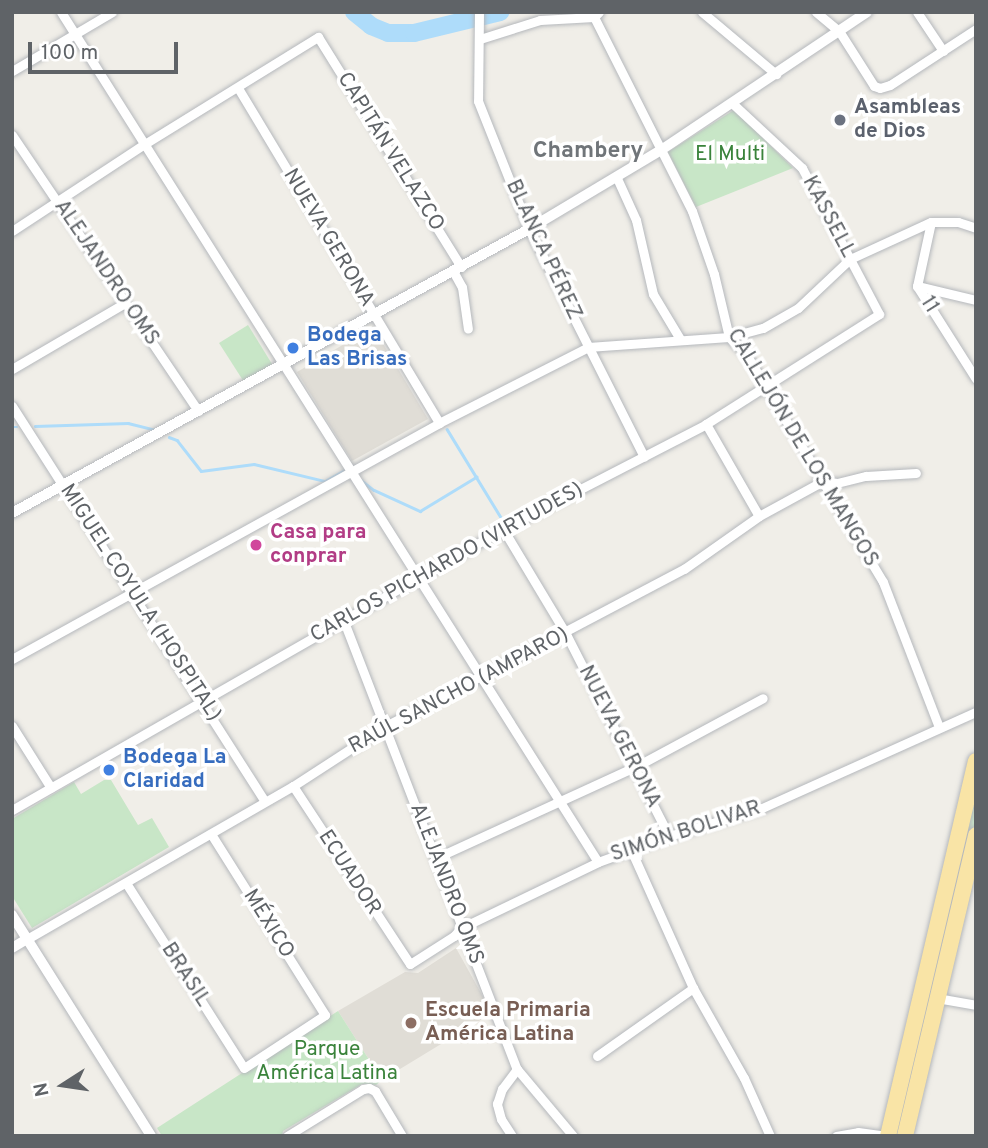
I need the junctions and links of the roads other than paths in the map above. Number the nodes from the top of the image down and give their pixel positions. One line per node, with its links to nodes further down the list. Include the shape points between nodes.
1 (61, 12): 11 (street)
2 (112, 12): 11 (street)
3 (479, 12): 12 (street, BLANCA PÉREZ)
4 (702, 12): 15 (street)
5 (816, 12): 10 (street)
6 (867, 12): 10 (street)
7 (917, 12): 13 (street)
8 (596, 15): 12 (street, via 540,20); 20 (street, CALLEJÓN DE LOS MANGOS)
9 (976, 29): 13 (street)
10 (839, 31): 13 (street, via 874,86 880,88); 15 (street)
11 (74, 35): 14 (street); 19 (street)
12 (480, 36): 25 (street, BLANCA PÉREZ, via 478,101)
13 (943, 51)
14 (12, 71)
15 (776, 74): 17 (street)
16 (238, 88): 19 (street); 28 (street, CAPITÁN VELAZCO, via 318,37); 33 (street, NUEVA GERONA)
17 (733, 103): 20 (street); 27 (street, KASSELL, via 802,168)
18 (12, 135): 22 (street, ALEJANDRO OMS)
19 (143, 145): 22 (street); 38 (street)
20 (661, 150): 21 (street); 35 (street, CALLEJÓN DE LOS MANGOS, via 692,211)
21 (616, 176): 25 (street); 36 (street, via 636,220 653,295)
22 (58, 201): 26 (street); 31 (street, ALEJANDRO OMS)
23 (931, 222): 24 (street, via 958,222); 27 (street); 29 (street, 11)
24 (976, 228)
25 (529, 229): 28 (street); 37 (street, BLANCA PÉREZ)
26 (12, 231)
27 (850, 259): 32 (street, KASSELL); 35 (street, via 798,308 763,328)
28 (457, 269): 33 (street); 34 (street, CAPITÁN VELAZCO)
29 (916, 286): 30 (street); 40 (street, 11)
30 (976, 300)
31 (125, 303): 39 (street); 43 (street, ALEJANDRO OMS)
32 (879, 314): 41 (street, CARLOS PICHARDO (VIRTUDES))
33 (374, 315): 38 (street); 44 (street, NUEVA GERONA)
34 (468, 329)
35 (729, 337): 36 (street); 41 (street, CALLEJÓN DE LOS MANGOS, via 746,354)
36 (680, 339): 37 (street)
37 (588, 347): 44 (street); 46 (street, BLANCA PÉREZ)
38 (282, 366): 43 (street); 47 (street)
39 (12, 369)
40 (976, 379)
41 (766, 388): 45 (street, CARLOS PICHARDO (VIRTUDES)); 49 (street, CALLEJÓN DE LOS MANGOS)
42 (12, 406): 50 (street, MIGUEL COYULA (HOSPITAL))
43 (198, 411): 50 (street)
44 (439, 423): 47 (street)
45 (706, 424): 46 (street, CARLOS PICHARDO (VIRTUDES)); 52 (street)
46 (644, 457): 53 (street, CARLOS PICHARDO (VIRTUDES))
47 (351, 472): 54 (street); 55 (street)
48 (916, 473): 49 (street, RAÚL SANCHO (AMPARO))
49 (823, 481): 52 (street, RAÚL SANCHO (AMPARO)); 65 (street, CALLEJÓN DE LOS MANGOS, via 884,582)
50 (64, 484): 51 (street); 55 (street, MIGUEL COYULA (HOSPITAL))
51 (12, 513)
52 (759, 516): 57 (street, RAÚL SANCHO (AMPARO), via 684,569)
53 (503, 529): 54 (street, CARLOS PICHARDO (VIRTUDES)); 57 (street, NUEVA GERONA)
54 (416, 578): 56 (street, CARLOS PICHARDO (VIRTUDES)); 59 (street)
55 (133, 592): 58 (street); 61 (street, MIGUEL COYULA (HOSPITAL))
56 (343, 619): 61 (street, CARLOS PICHARDO (VIRTUDES)); 64 (street, ALEJANDRO OMS)
57 (566, 634): 59 (street, RAÚL SANCHO (AMPARO)); 67 (street, NUEVA GERONA)
58 (12, 659)
59 (483, 678): 64 (street, RAÚL SANCHO (AMPARO)); 71 (street)
60 (763, 698): 67 (street)
61 (203, 700): 69 (street, CARLOS PICHARDO (VIRTUDES)); 70 (street, MIGUEL COYULA (HOSPITAL))
62 (976, 712): 65 (street, SIMÓN BOLIVAR)
63 (12, 726): 69 (street)
64 (384, 727): 68 (street, RAÚL SANCHO (AMPARO)); 77 (street, ALEJANDRO OMS)
65 (939, 727): 75 (street, SIMÓN BOLIVAR, via 762,808)
66 (976, 761): 98 (highway)
67 (635, 767): 71 (street); 75 (street, NUEVA GERONA)
68 (293, 786): 70 (street, RAÚL SANCHO (AMPARO)); 84 (street, ECUADOR)
69 (51, 788): 72 (street, CARLOS PICHARDO (VIRTUDES))
70 (265, 801): 73 (street, RAÚL SANCHO (AMPARO))
71 (561, 802): 77 (street); 78 (street)
72 (12, 810)
73 (211, 834): 79 (street, RAÚL SANCHO (AMPARO)); 89 (street, MÉXICO, via 325,1015)
74 (976, 835): 86 (highway)
75 (669, 836): 76 (street, SIMÓN BOLIVAR)
76 (631, 850): 78 (street, SIMÓN BOLIVAR); 85 (street)
77 (438, 857): 81 (street, ALEJANDRO OMS)
78 (598, 862): 81 (street, SIMÓN BOLIVAR)
79 (126, 883): 82 (street, RAÚL SANCHO (AMPARO)); 89 (street, BRASIL)
80 (12, 915): 82 (street)
81 (461, 928): 84 (street, SIMÓN BOLIVAR, via 415,963); 90 (street, ALEJANDRO OMS)
82 (27, 939): 83 (street, RAÚL SANCHO (AMPARO)); 91 (street)
83 (12, 948)
84 (405, 961)
85 (693, 988): 88 (street); 96 (street, via 744,1078)
86 (937, 998): 87 (street); 99 (highway)
87 (976, 1005)
88 (597, 1056)
89 (244, 1068)
90 (517, 1069): 94 (street, via 497,1104); 95 (street, ALEJANDRO OMS)
91 (150, 1136)
92 (287, 1136): 93 (street, via 362,1089 375,1091)
93 (402, 1136)
94 (512, 1136)
95 (573, 1136)
96 (770, 1136)
97 (836, 1136): 98 (street, via 858,1132)
98 (888, 1136)
99 (905, 1136)

